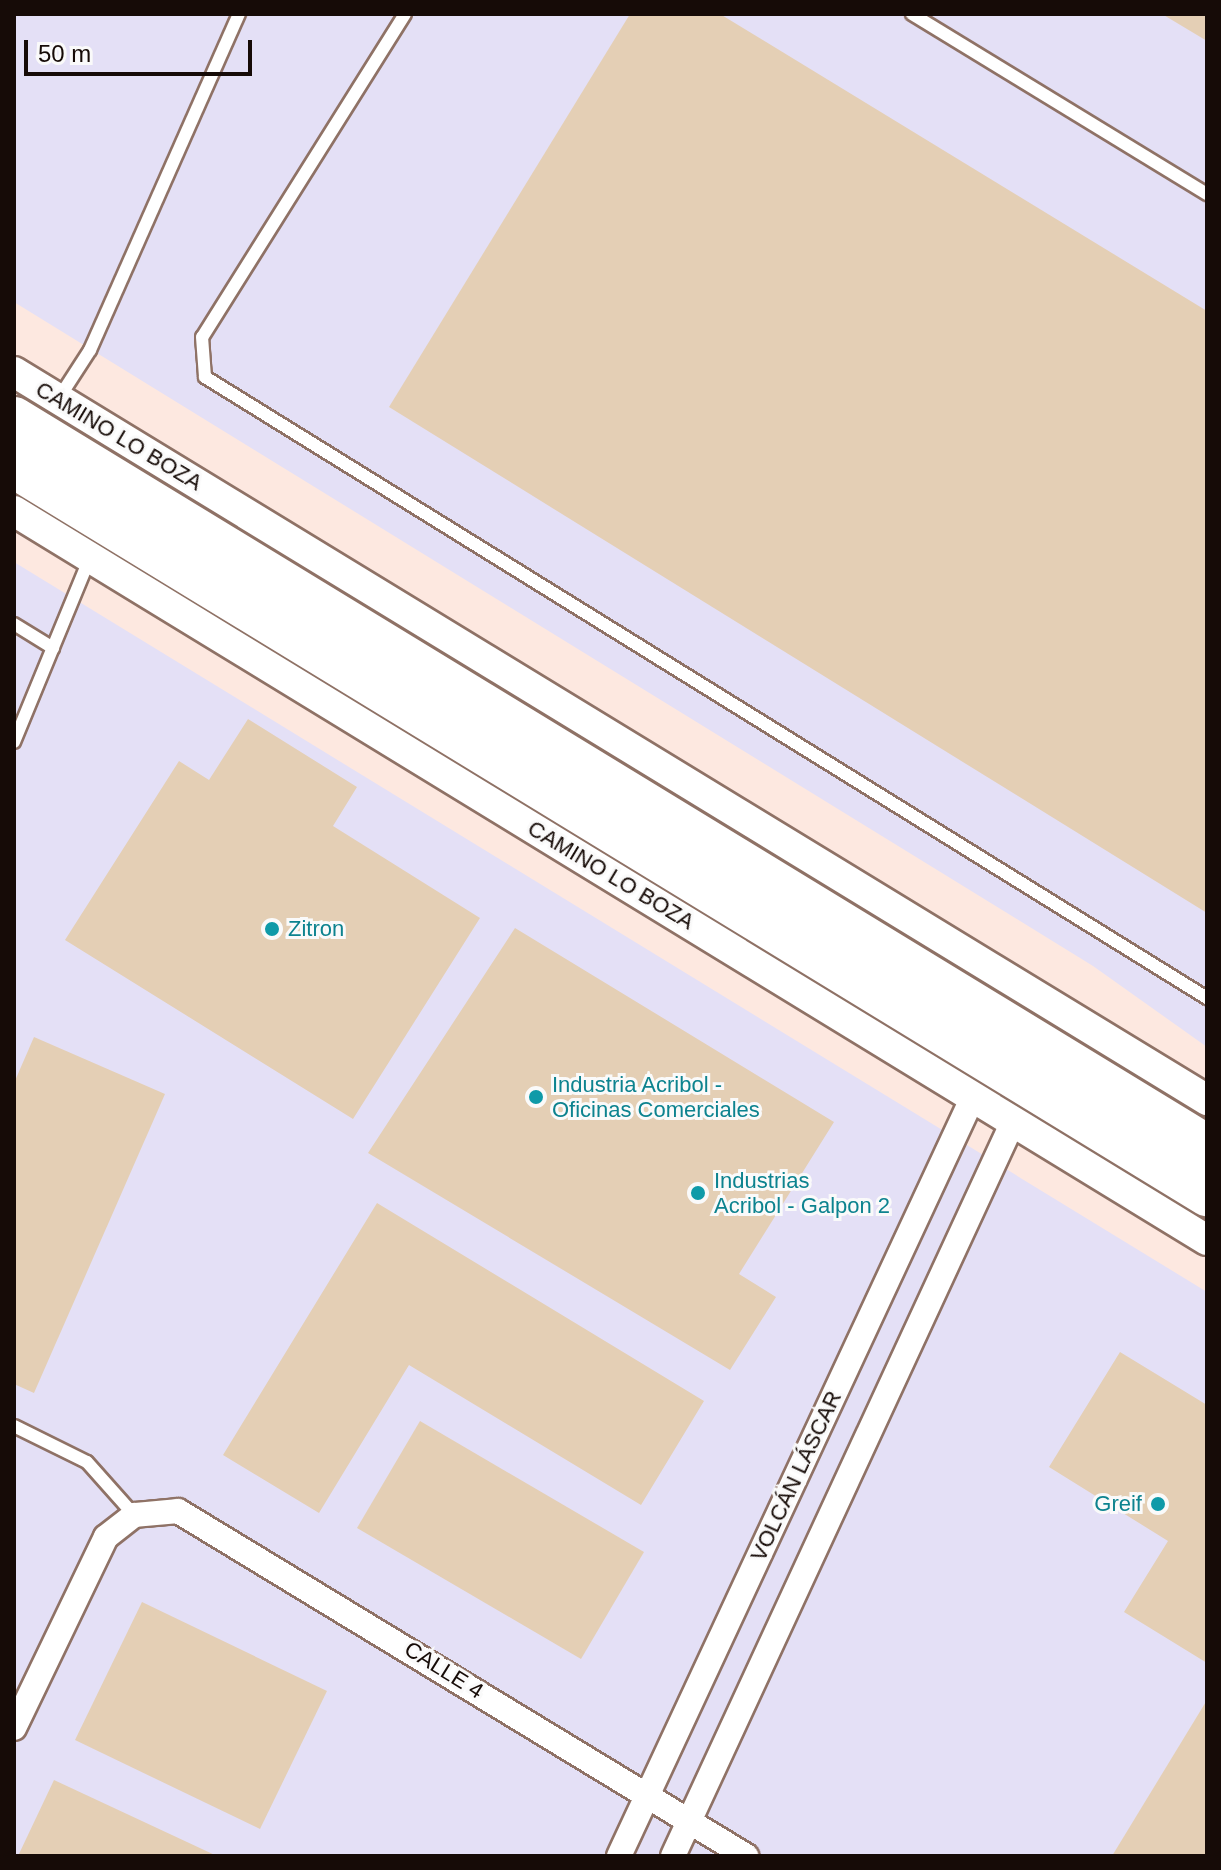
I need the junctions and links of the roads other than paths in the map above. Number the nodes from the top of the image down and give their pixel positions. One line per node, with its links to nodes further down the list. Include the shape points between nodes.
1 (239, 14): 6 (lane, via 90,350)
2 (405, 14): 14 (lane, via 202,337 205,377)
3 (912, 14): 4 (lane)
4 (1207, 194)
5 (14, 372): 6 (street, CAMINO LO BOZA)
6 (58, 399): 16 (street, CAMINO LO BOZA)
7 (14, 419): 18 (highway)
8 (14, 466): 19 (highway)
9 (14, 511): 10 (street, CAMINO LO BOZA)
10 (90, 558): 12 (lane); 15 (street, CAMINO LO BOZA)
11 (14, 624): 12 (lane)
12 (53, 648): 13 (lane)
13 (14, 742)
14 (1207, 998)
15 (973, 1097): 17 (street, CAMINO LO BOZA); 24 (street, VOLCÁN LÁSCAR)
16 (1207, 1100)
17 (1013, 1122): 20 (street, CAMINO LO BOZA); 25 (street)
18 (1207, 1147)
19 (1207, 1194)
20 (1207, 1240)
21 (14, 1426): 22 (lane, via 87,1462)
22 (134, 1515): 23 (street, via 96,1551); 24 (street, CALLE 4, via 163,1509 193,1515)
23 (14, 1728)
24 (648, 1795): 25 (street, CALLE 4); 26 (street, VOLCÁN LÁSCAR)
25 (689, 1821): 27 (street); 28 (street, CALLE 4)
26 (619, 1856)
27 (673, 1856)
28 (746, 1856)

